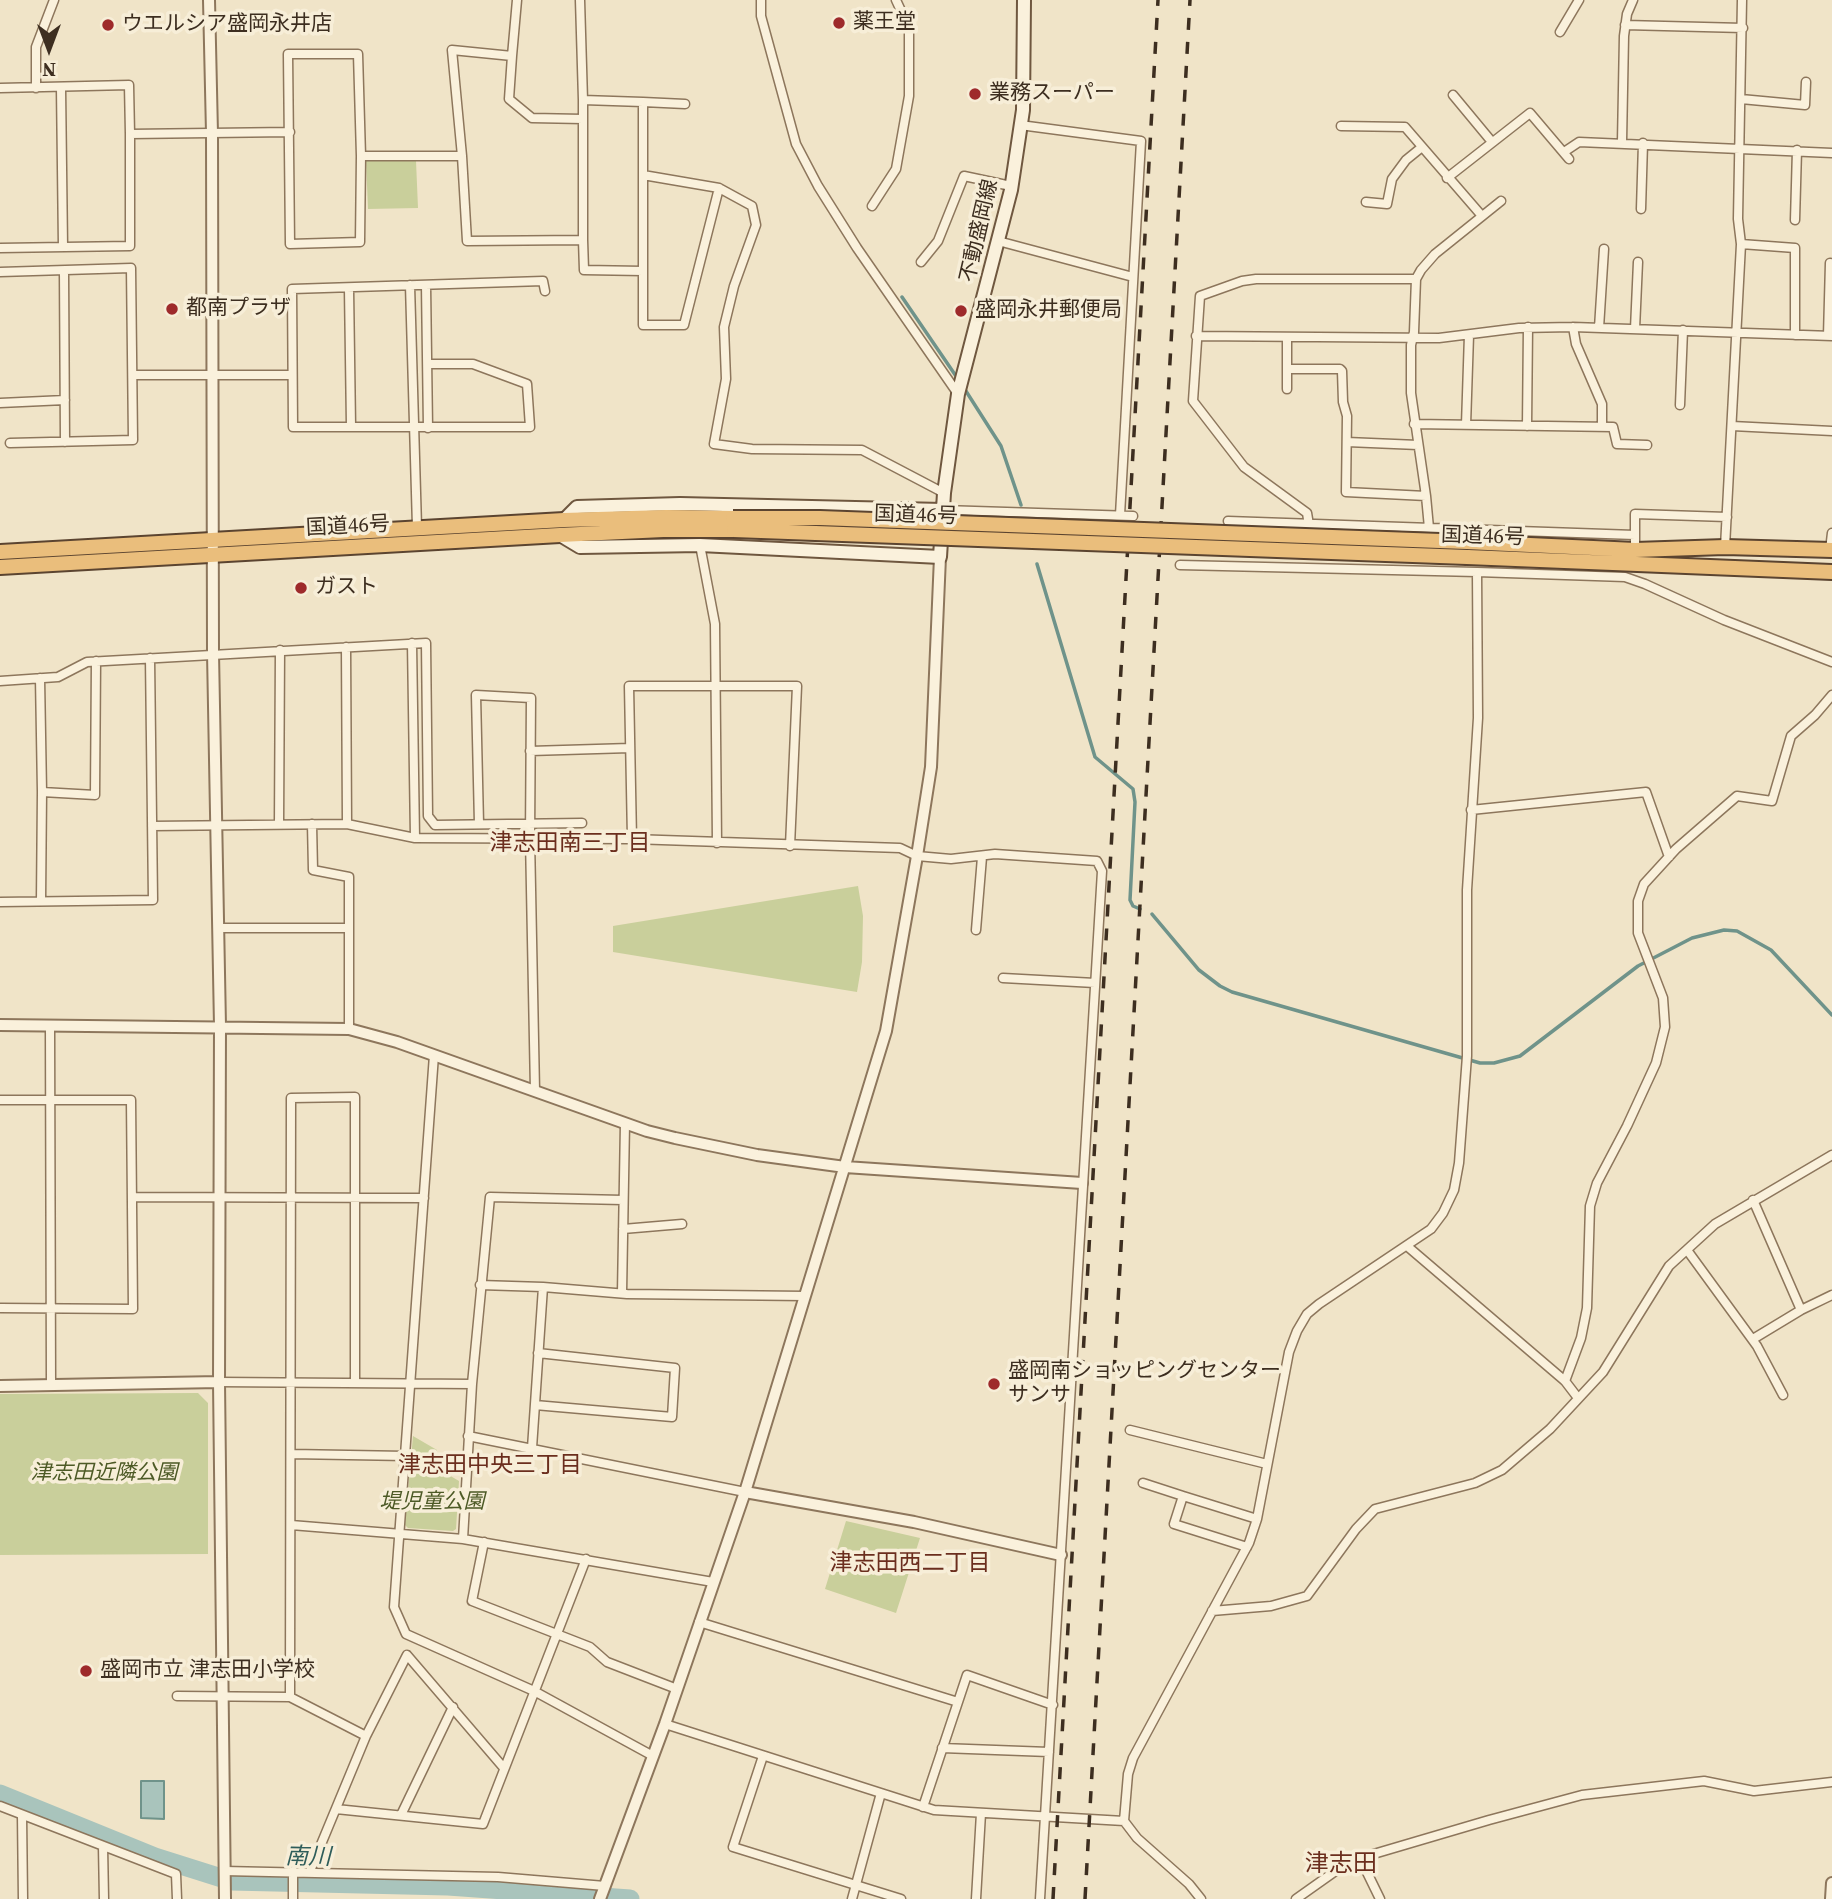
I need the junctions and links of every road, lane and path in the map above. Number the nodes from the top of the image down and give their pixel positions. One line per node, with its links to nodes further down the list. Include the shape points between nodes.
1 (54, 0): 17 (street, via 36,47)
2 (209, 0): 28 (street)
3 (517, 0): 14 (street)
4 (580, 0): 21 (street)
5 (761, 0): 85 (street, via 761,16 796,145 857,248)
6 (896, 0): 45 (street, via 909,28 909,96 896,169)
7 (1024, 0): 25 (main road, 不動盛岡線)
8 (1579, 0): 13 (street)
9 (1633, 0): 11 (street)
10 (1742, 0): 12 (street)
11 (1625, 24): 12 (street); 31 (street)
12 (1743, 28): 20 (street)
13 (1560, 32)
14 (512, 56): 24 (street, via 509,99 532,118); 38 (street, via 452,50)
15 (1806, 82): 20 (street, via 1805,105)
16 (0, 88): 17 (street)
17 (36, 88): 18 (street)
18 (61, 88): 29 (street, via 129,85); 52 (street)
19 (1453, 95): 30 (street)
20 (1741, 99): 34 (street)
21 (583, 100): 22 (street); 24 (street)
22 (643, 103): 23 (street); 39 (street)
23 (685, 104)
24 (583, 119): 49 (street)
25 (1020, 125): 41 (main road, 不動盛岡線); 61 (street, via 1141,141)
26 (1341, 126): 33 (street, via 1405,127)
27 (290, 132): 28 (street); 37 (street, via 288,54 358,54); 37 (street, via 290,244 360,242)
28 (212, 133): 29 (street); 81 (street)
29 (130, 134): 52 (street, via 130,246)
30 (1492, 142): 31 (street, via 1530,113 1567,156 1579,142); 40 (street)
31 (1622, 142): 32 (street)
32 (1643, 143): 34 (street); 46 (street)
33 (1422, 147): 40 (street); 44 (street, via 1392,179 1387,204)
34 (1740, 147): 35 (street); 51 (street)
35 (1797, 150): 36 (street); 48 (street)
36 (1832, 153)
37 (361, 156): 38 (street)
38 (462, 156): 49 (street, via 467,242)
39 (643, 175): 42 (street); 60 (street)
40 (1447, 177): 47 (street)
41 (1011, 186): 50 (main road, 不動盛岡線); 55 (street, via 964,176 938,241)
42 (719, 188): 60 (street, via 684,325 643,325); 103 (street, via 752,206 755,225 724,327 726,379 714,444 862,450)
43 (1501, 201): 47 (street)
44 (1366, 202)
45 (872, 205)
46 (1641, 209)
47 (1482, 216): 62 (street, via 1428,261)
48 (1795, 220)
49 (583, 240): 60 (street, via 584,270)
50 (998, 241): 61 (street); 85 (main road, 不動盛岡線)
51 (1741, 244): 72 (street); 74 (street, via 1795,248)
52 (63, 247): 53 (street)
53 (0, 248)
54 (1604, 249): 69 (street)
55 (921, 262)
56 (1638, 262): 70 (street)
57 (1829, 263): 76 (street)
58 (0, 271): 59 (street)
59 (64, 271): 83 (street, via 131,268); 86 (street)
60 (643, 271)
61 (1133, 277): 106 (street)
62 (1416, 279): 75 (street, via 1242,281 1200,296); 78 (street)
63 (410, 285): 64 (street); 65 (street); 95 (street)
64 (426, 285): 66 (street, via 543,281); 79 (street)
65 (349, 289): 82 (street, via 292,289); 91 (street)
66 (545, 291)
67 (1528, 327): 68 (street); 73 (street); 92 (street)
68 (1573, 327): 69 (street); 94 (street, via 1602,404)
69 (1600, 328): 70 (street)
70 (1634, 329): 71 (street)
71 (1683, 331): 72 (street); 88 (street)
72 (1737, 332): 74 (street); 93 (street)
73 (1469, 335): 78 (street); 90 (street)
74 (1795, 335): 76 (street)
75 (1196, 336): 77 (street); 111 (street, via 1193,401 1244,467 1307,513)
76 (1830, 336)
77 (1287, 337): 78 (street); 80 (street)
78 (1412, 339): 89 (street)
79 (428, 364): 96 (street); 96 (street, via 473,364 527,384 530,427)
80 (1287, 369): 84 (street); 99 (street, via 1340,369)
81 (212, 374): 82 (street); 83 (street); 117 (street)
82 (291, 374): 91 (street, via 293,427)
83 (134, 375): 98 (street, via 133,440)
84 (1287, 389)
85 (958, 393): 103 (main road, 不動盛岡線)
86 (65, 400): 87 (street); 98 (street)
87 (0, 403)
88 (1680, 405)
89 (1414, 424): 90 (street); 101 (street)
90 (1466, 425): 92 (street)
91 (351, 426): 95 (street)
92 (1527, 426): 94 (street)
93 (1732, 426): 97 (street); 108 (street)
94 (1602, 427): 102 (street, via 1614,429 1617,444)
95 (414, 428): 96 (street); 112 (street)
96 (428, 428)
97 (1832, 431)
98 (65, 442): 100 (street)
99 (1347, 442): 101 (street); 104 (street, via 1346,492)
100 (10, 443)
101 (1418, 445): 104 (street)
102 (1647, 445)
103 (944, 493): 105 (main road, 不動盛岡線)
104 (1426, 496): 114 (street)
105 (943, 510): 106 (street); 113 (main road, via 680,504 577,507); 123 (main road, 不動盛岡線)
106 (1120, 516): 107 (street)
107 (1133, 516)
108 (1727, 517): 116 (street, via 1636,514); 119 (street)
109 (1228, 521): 111 (street)
110 (734, 524): 113 (highway, 国道46号, via 666,517); 124 (highway, 国道46号, bridge, via 1467,558); 124 (highway, 国道46号, bridge, via 820,518 1467,542)
111 (1309, 525): 114 (street)
112 (417, 527): 113 (highway, 国道46号); 117 (highway, 国道46号)
113 (562, 528): 118 (main road, via 580,547); 122 (highway, 国道46号)
114 (1429, 528): 116 (street)
115 (1832, 533): 120 (street)
116 (1635, 535): 124 (street)
117 (212, 540): 121 (highway, 国道46号); 122 (street)
118 (701, 545): 123 (main road); 139 (street, via 715,624)
119 (1726, 547): 120 (highway, 国道46号); 124 (highway, 国道46号)
120 (1831, 550)
121 (0, 552)
122 (212, 556): 126 (highway, 国道46号); 133 (street)
123 (940, 557): 158 (street, via 931,767)
124 (1632, 557): 128 (highway, 国道46号); 129 (street, via 1637,576)
125 (1180, 565): 127 (street)
126 (0, 567)
127 (1477, 572): 129 (street, via 1625,577); 144 (street, via 1478,718)
128 (1832, 572)
129 (1645, 584): 136 (street)
130 (412, 643): 131 (street); 149 (street, via 426,643 428,816 435,825); 153 (street)
131 (346, 647): 132 (street); 148 (street)
132 (280, 650): 133 (street); 146 (street)
133 (214, 653): 134 (street); 151 (street)
134 (150, 658): 135 (street); 152 (street)
135 (96, 661): 137 (street, via 58,677); 143 (street, via 95,795)
136 (1832, 662)
137 (40, 678): 138 (street); 143 (street)
138 (0, 681)
139 (716, 684): 141 (street, via 629,686); 156 (street); 157 (street, via 797,686)
140 (1832, 695): 160 (street, via 1791,736 1772,801 1737,796)
141 (630, 748): 142 (street); 155 (street)
142 (530, 751): 149 (street, via 531,698 476,695); 150 (street)
143 (42, 792): 161 (street)
144 (1471, 810): 160 (street, via 1646,792); 189 (street, via 1459,1163 1443,1213 1431,1229)
145 (582, 823): 150 (street)
146 (279, 824): 147 (street); 151 (street)
147 (312, 824): 148 (street); 164 (street, via 313,870 349,877)
148 (347, 824): 153 (street)
149 (480, 824): 150 (street)
150 (530, 824): 154 (street)
151 (216, 825): 152 (street); 163 (street)
152 (152, 826): 161 (street, via 153,900)
153 (415, 838): 154 (street)
154 (530, 838): 155 (street); 173 (street)
155 (632, 839): 156 (street)
156 (717, 843): 157 (street)
157 (790, 846): 158 (street, via 900,848)
158 (918, 856): 159 (street); 178 (street, via 886,1031)
159 (982, 857): 165 (street); 167 (street, via 1097,861 1102,871)
160 (1670, 857): 201 (street, via 1644,884 1638,901 1638,933 1663,998 1665,1027 1656,1063 1590,1206 1587,1308)
161 (41, 901): 162 (street)
162 (0, 902)
163 (219, 928): 164 (street); 170 (street)
164 (349, 928): 171 (street)
165 (976, 930)
166 (1003, 978): 167 (street)
167 (1095, 983): 179 (street)
168 (0, 1025): 169 (street)
169 (50, 1026): 170 (street); 174 (street)
170 (220, 1026): 171 (street); 181 (street)
171 (349, 1029): 172 (street)
172 (434, 1055): 173 (street); 184 (street)
173 (535, 1091): 176 (street)
174 (50, 1099): 175 (street); 180 (street, via 131,1100); 197 (street)
175 (0, 1100)
176 (625, 1123): 178 (street, via 757,1155); 185 (street)
177 (1832, 1155): 186 (street)
178 (845, 1167): 179 (street); 195 (street)
179 (1083, 1183): 227 (street)
180 (132, 1196): 181 (street); 197 (street, via 133,1309)
181 (221, 1197): 182 (street); 202 (street)
182 (291, 1197): 183 (street); 183 (street, via 291,1098 355,1097); 203 (street)
183 (355, 1197): 184 (street); 204 (street)
184 (424, 1198): 205 (street)
185 (623, 1200): 188 (street); 191 (street, via 490,1197)
186 (1754, 1200): 190 (street, via 1715,1224); 198 (street)
187 (682, 1224): 188 (street)
188 (623, 1229): 193 (street)
189 (1407, 1246): 201 (street); 217 (street, via 1307,1314 1289,1352)
190 (1687, 1250): 199 (street); 210 (street, via 1670,1266 1603,1372)
191 (480, 1285): 192 (street); 206 (street)
192 (543, 1287): 193 (street); 200 (street)
193 (621, 1293): 195 (street)
194 (1832, 1295): 198 (street)
195 (804, 1296): 219 (street)
196 (0, 1308): 197 (street)
197 (51, 1310): 207 (street)
198 (1801, 1310): 199 (street)
199 (1753, 1339): 209 (street)
200 (538, 1353): 211 (street); 211 (street, via 675,1368 672,1417)
201 (1564, 1381): 210 (street)
202 (219, 1382): 203 (street); 207 (street); 236 (street)
203 (291, 1382): 204 (street); 215 (street)
204 (355, 1383): 205 (street)
205 (411, 1384): 206 (street); 216 (street)
206 (472, 1384): 213 (street)
207 (51, 1385): 208 (street)
208 (0, 1387)
209 (1783, 1395)
210 (1578, 1398): 230 (street, via 1502,1470 1475,1483 1375,1509 1307,1595 1271,1606)
211 (535, 1405): 214 (street)
212 (1130, 1430): 217 (street)
213 (468, 1436): 214 (street); 224 (street)
214 (532, 1448): 219 (street)
215 (291, 1454): 216 (street); 222 (street)
216 (406, 1456): 223 (street)
217 (1267, 1464): 221 (street)
218 (1143, 1483): 220 (street)
219 (745, 1492): 227 (street, via 914,1522); 229 (street)
220 (1184, 1496): 221 (street); 226 (street, via 1174,1524)
221 (1256, 1519): 226 (street)
222 (291, 1525): 223 (street); 237 (street)
223 (401, 1532): 224 (street); 234 (street, via 394,1607 406,1634)
224 (463, 1539): 225 (street)
225 (484, 1542): 228 (street); 232 (street, via 472,1601)
226 (1247, 1547): 230 (street)
227 (1061, 1555): 239 (street)
228 (586, 1559): 229 (street); 232 (street)
229 (713, 1582): 231 (street)
230 (1212, 1611): 257 (street, via 1133,1758)
231 (699, 1622): 233 (street); 238 (street)
232 (555, 1634): 233 (street, via 590,1647 607,1662); 234 (street)
233 (677, 1689): 241 (street)
234 (534, 1692): 245 (street); 247 (street)
235 (177, 1696): 236 (street)
236 (223, 1697): 237 (street); 260 (street)
237 (290, 1697): 242 (street)
238 (958, 1702): 239 (street, via 967,1675); 243 (street)
239 (1053, 1705): 244 (street)
240 (453, 1707): 242 (street, via 407,1655); 247 (street); 255 (street)
241 (665, 1724): 245 (street); 246 (street)
242 (366, 1736): 252 (street)
243 (942, 1748): 244 (street); 251 (street)
244 (1049, 1752): 256 (street)
245 (653, 1756): 265 (street)
246 (763, 1756): 249 (street); 264 (street, via 733,1847)
247 (503, 1766): 255 (street, via 482,1824)
248 (1832, 1782): 259 (street, via 1754,1791 1704,1781 1582,1795)
249 (881, 1793): 251 (street); 264 (street)
250 (0, 1806): 254 (street)
251 (923, 1807): 253 (street)
252 (336, 1809): 255 (street); 262 (street)
253 (981, 1813): 256 (street); 274 (street)
254 (22, 1815): 258 (street); 266 (street)
255 (401, 1815)
256 (1045, 1817): 257 (street); 275 (street)
257 (1124, 1821): 276 (street)
258 (103, 1846): 267 (street); 268 (street, via 176,1874)
259 (1360, 1858): 277 (street); 278 (street)
260 (224, 1871): 261 (street); 269 (street)
261 (293, 1871): 262 (street); 270 (street)
262 (310, 1871): 265 (street, via 498,1877)
263 (1832, 1883): 279 (street)
264 (855, 1885): 272 (street); 273 (street)
265 (605, 1886): 271 (street)
266 (23, 1899)
267 (104, 1899)
268 (177, 1899)
269 (225, 1899)
270 (293, 1899)
271 (600, 1899)
272 (852, 1899)
273 (901, 1899)
274 (976, 1899)
275 (1040, 1899)
276 (1201, 1899)
277 (1296, 1899)
278 (1380, 1899)
279 (1831, 1899)

